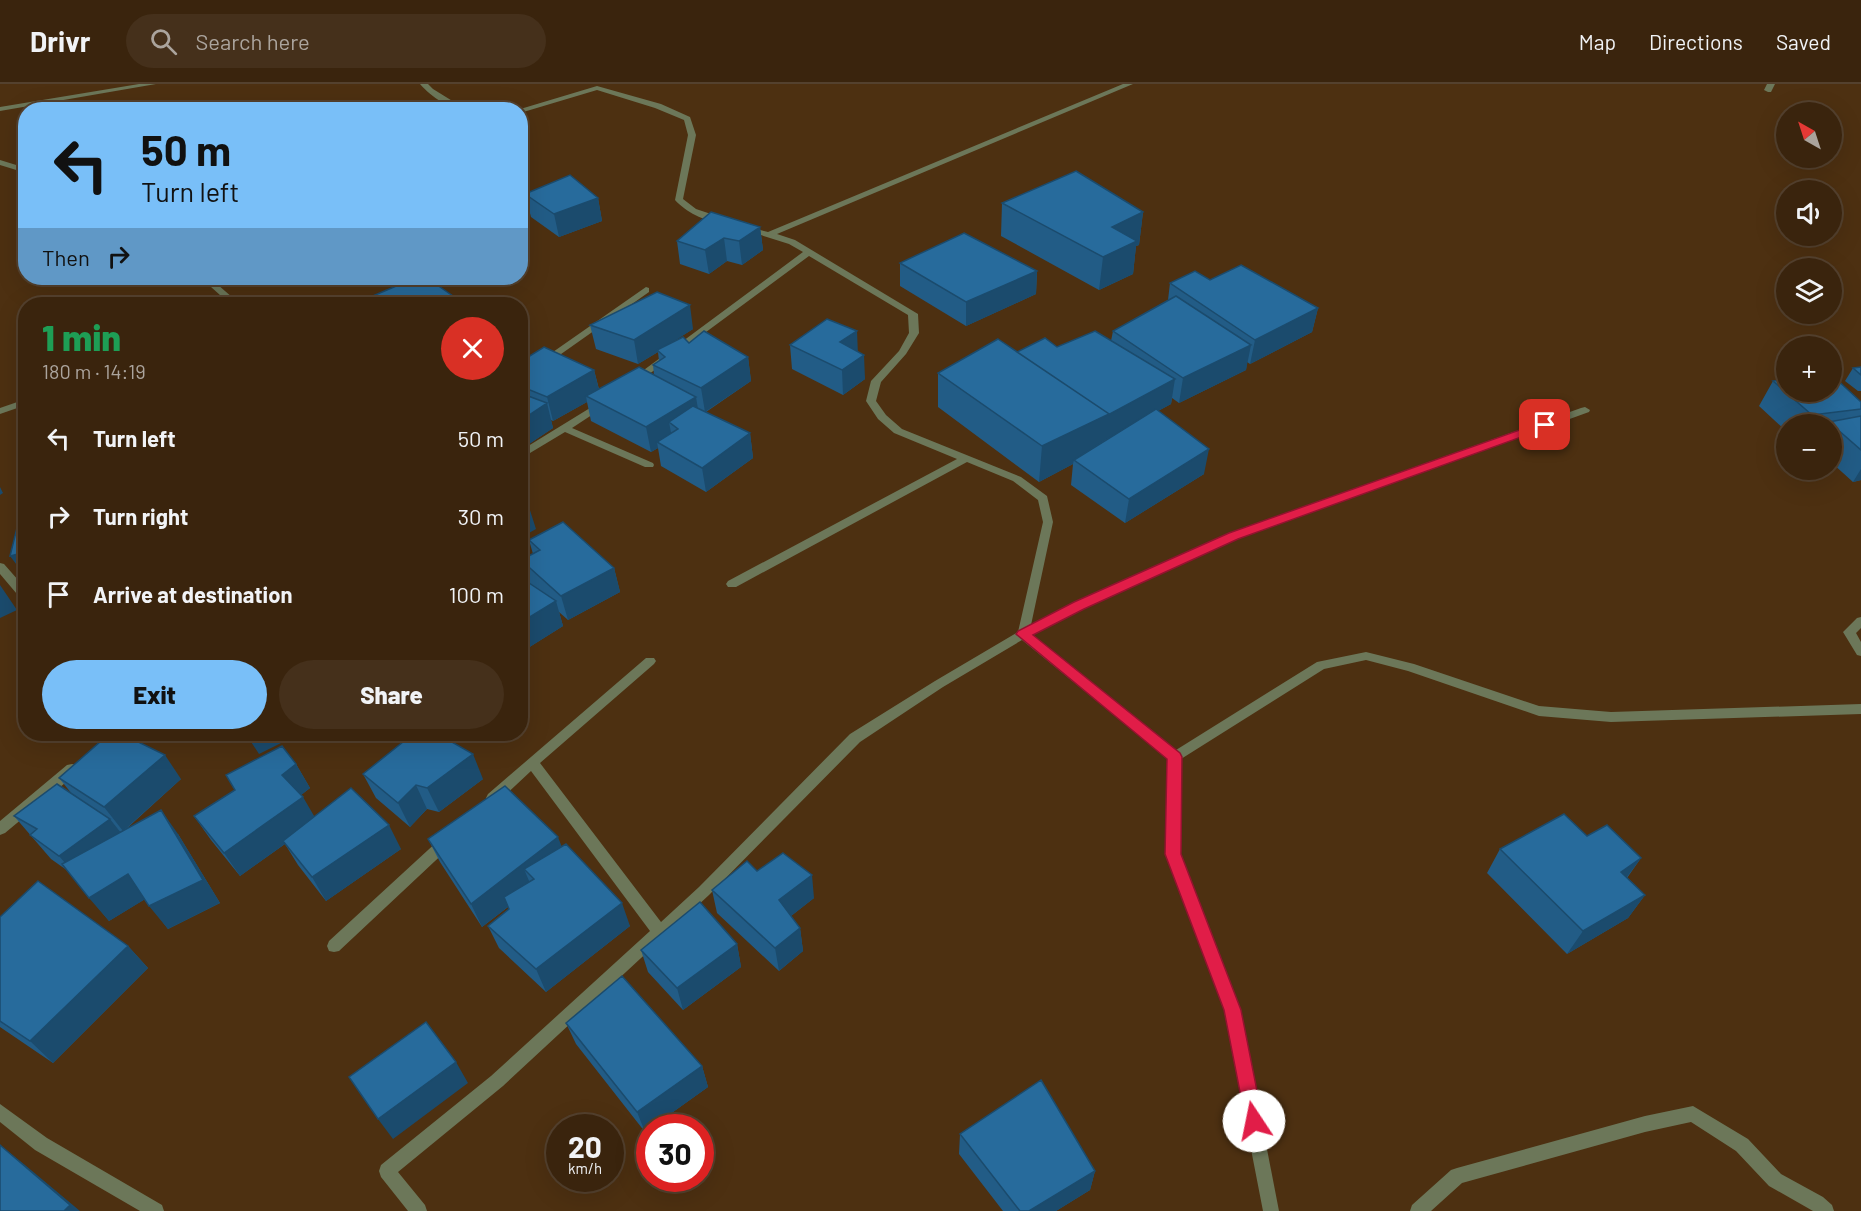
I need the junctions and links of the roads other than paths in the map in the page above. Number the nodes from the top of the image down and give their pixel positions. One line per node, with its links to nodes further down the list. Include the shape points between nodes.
1 (152, 84): 4 (street)
2 (424, 84): 5 (street)
3 (1129, 84): 13 (street)
4 (43, 102)
5 (450, 102)
6 (18, 106): 7 (street)
7 (0, 109)
8 (528, 109): 13 (street, via 597,88 687,119 692,135 679,200 693,211)
9 (0, 162): 10 (street)
10 (14, 167): 11 (street); 12 (street)
11 (18, 168)
12 (0, 171)
13 (768, 235): 14 (street)
14 (808, 252): 19 (street); 26 (street, via 913,314 914,333 903,352 876,381 871,400 898,431)
15 (213, 285): 17 (street)
16 (646, 290): 18 (street)
17 (227, 297)
18 (528, 374)
19 (626, 386)
20 (608, 399): 24 (street)
21 (18, 405): 23 (street)
22 (1585, 410): 32 (street, via 1233,536)
23 (0, 411)
24 (564, 428): 25 (street); 27 (street)
25 (528, 451)
26 (965, 459): 29 (street); 32 (street, via 1017,479 1043,498 1048,522)
27 (649, 465)
28 (0, 567): 30 (street)
29 (732, 584)
30 (18, 588)
31 (1861, 621): 33 (street, via 1849,632)
32 (1023, 634): 36 (street); 42 (street, via 855,738)
33 (1861, 652)
34 (650, 662): 37 (street)
35 (1861, 709): 36 (street, via 1611,717 1539,711 1366,656 1321,665)
36 (1174, 757): 47 (street, via 1173,854 1232,1010)
37 (532, 762): 39 (street); 42 (street)
38 (79, 763): 40 (street)
39 (481, 810)
40 (0, 829)
41 (455, 834): 43 (street)
42 (659, 932): 46 (street, via 496,1081 387,1171)
43 (334, 946)
44 (0, 1112): 45 (street, via 41,1144)
45 (156, 1211)
46 (419, 1211)
47 (1271, 1211)
48 (1418, 1211): 49 (street, via 1457,1176 1693,1114 1742,1145 1775,1180)
49 (1826, 1211)

